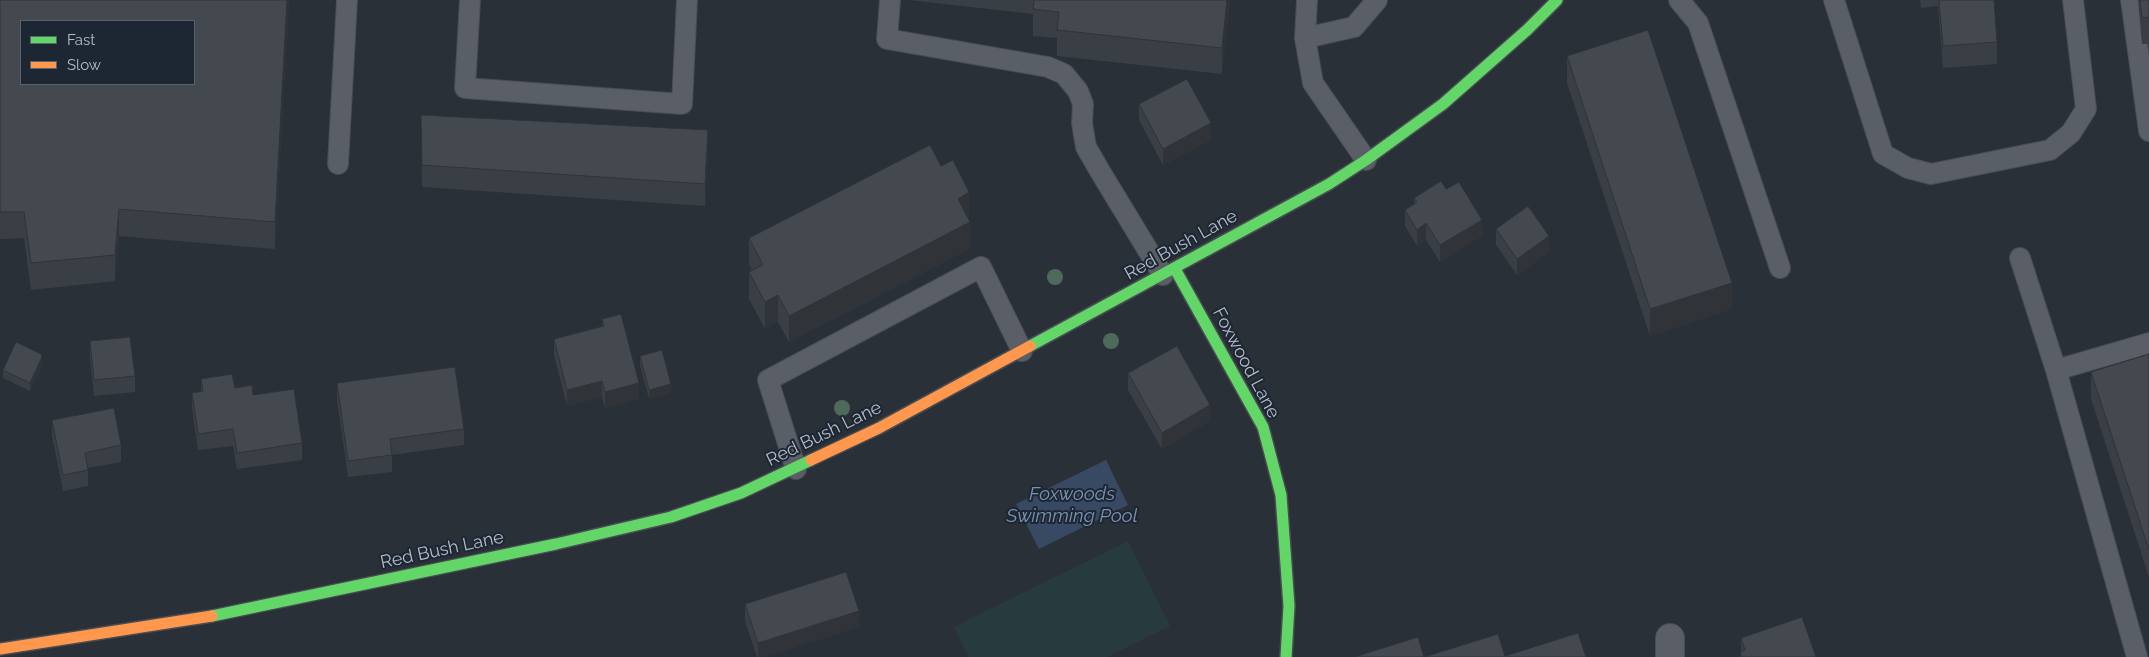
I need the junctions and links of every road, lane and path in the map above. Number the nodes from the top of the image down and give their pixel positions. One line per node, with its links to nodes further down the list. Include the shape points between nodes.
1 (347, 0): 16 (lane)
2 (470, 0): 3 (lane, via 465,88 682,104)
3 (687, 0)
4 (890, 0): 19 (lane, via 887,39 1048,67 1064,74 1078,90 1083,104 1086,147 1100,173)
5 (1307, 0): 12 (lane)
6 (1377, 0): 12 (lane, via 1354,26)
7 (1557, 0): 15 (street, Red Bush Lane, via 1443,104)
8 (1679, 0): 18 (lane, via 1698,23)
9 (1834, 0): 10 (lane, via 1883,154 1908,168 1931,174 2050,150 2071,133 2086,110)
10 (2073, 0)
11 (2131, 0): 13 (lane)
12 (1305, 38): 15 (lane, via 1313,83)
13 (2144, 66): 14 (lane)
14 (2149, 131)
15 (1366, 160): 19 (street, Red Bush Lane, via 1329,184)
16 (338, 164)
17 (2020, 258): 22 (lane)
18 (1780, 268)
19 (1169, 272): 21 (street, Red Bush Lane); 26 (street, Foxwood Lane, via 1263,427 1281,495 1289,606)
20 (2149, 343): 22 (lane)
21 (1022, 351): 23 (street, Red Bush Lane); 23 (lane, via 981,267 768,380)
22 (2056, 370): 27 (lane)
23 (796, 469): 24 (street, Red Bush Lane, via 671,517 617,531)
24 (68, 648): 25 (street, Red Bush Lane)
25 (0, 649)
26 (1286, 657)
27 (2137, 657)

